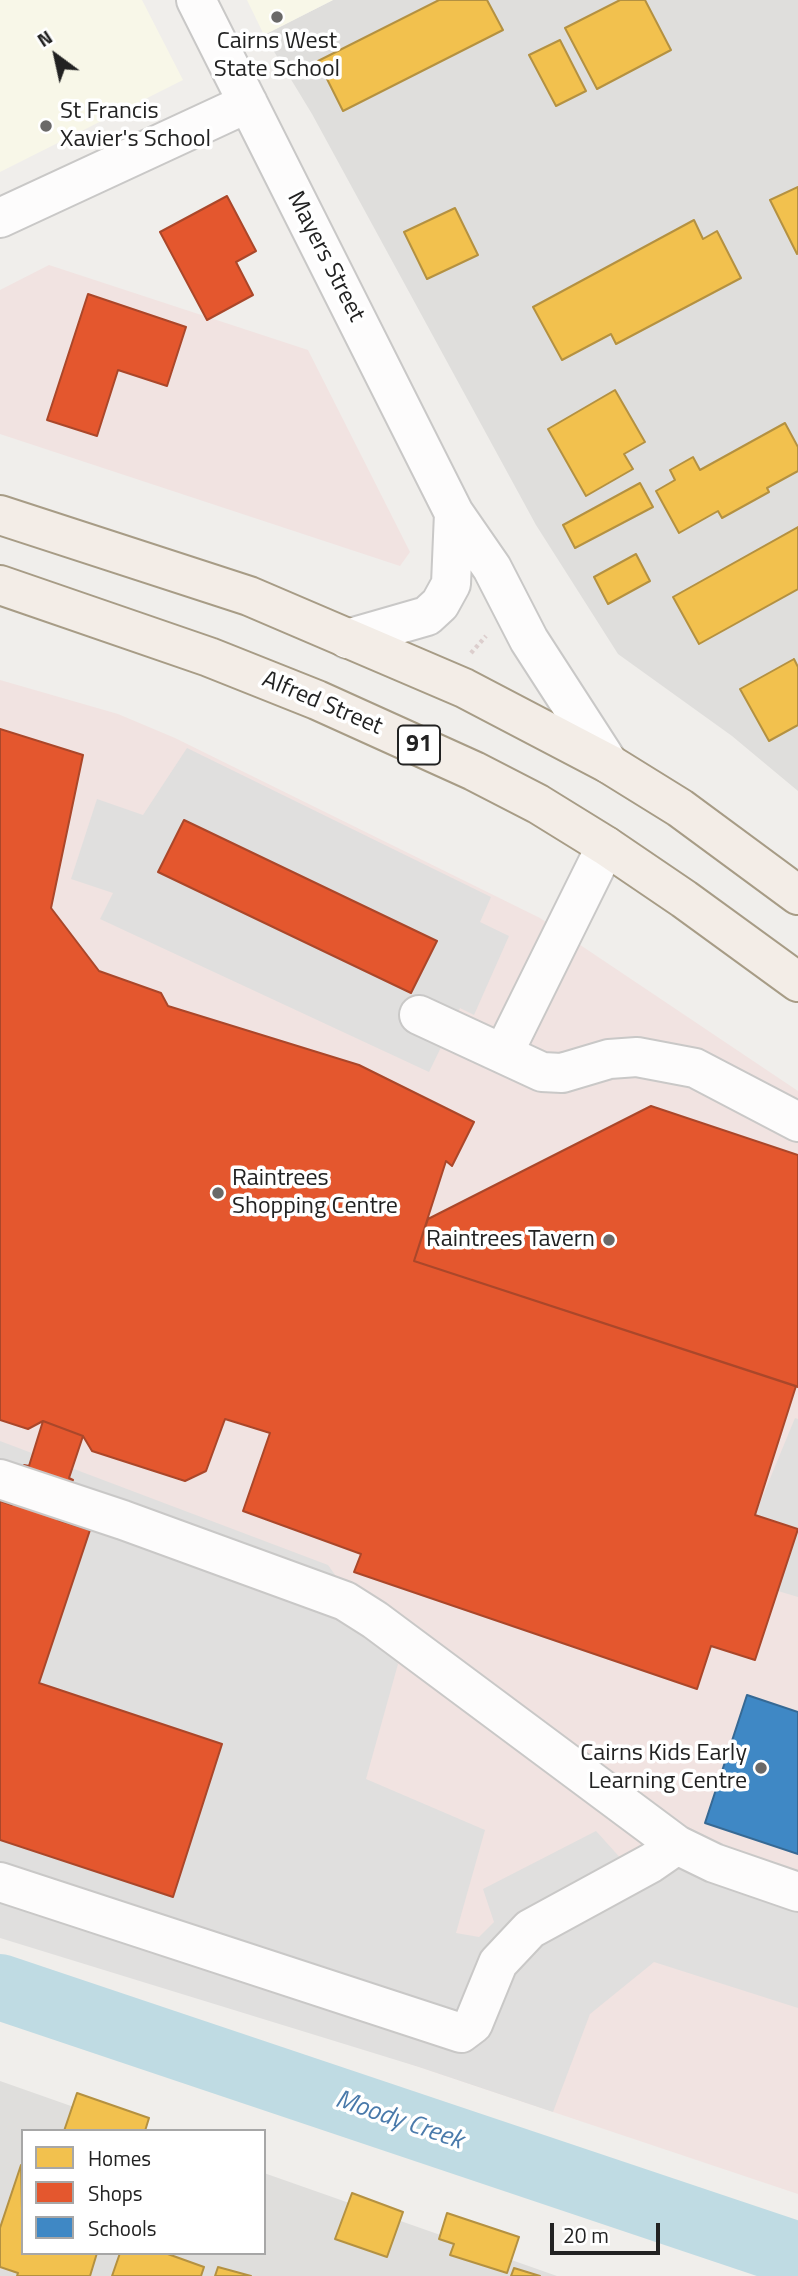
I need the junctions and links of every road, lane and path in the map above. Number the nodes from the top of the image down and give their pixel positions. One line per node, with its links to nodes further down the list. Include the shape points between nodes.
1 (196, 0): 2 (street, Mayers Street)
2 (248, 103): 3 (street); 4 (street, Mayers Street)
3 (0, 218)
4 (454, 513): 7 (street, Mayers Street, via 451,584 440,604 427,616); 8 (street, Mayers Street, via 492,568 528,640)
5 (0, 515): 7 (main road, via 249,596)
6 (0, 585): 9 (main road, Alfred Street / 91, via 209,657 317,700 474,771)
7 (347, 639): 8 (main road, via 464,688)
8 (609, 764): 10 (main road, via 680,808)
9 (606, 846): 11 (main road, Alfred Street / 91); 13 (street)
10 (798, 895)
11 (798, 982)
12 (419, 1015): 13 (street)
13 (503, 1054): 14 (street, via 542,1072 562,1073 609,1059 662,1059 695,1068)
14 (798, 1122)
15 (0, 1479): 16 (street, via 345,1601)
16 (677, 1844): 17 (street, via 530,1929 498,1963 473,2024 461,2033); 18 (street, via 714,1863)
17 (0, 1882)
18 (798, 1892)

